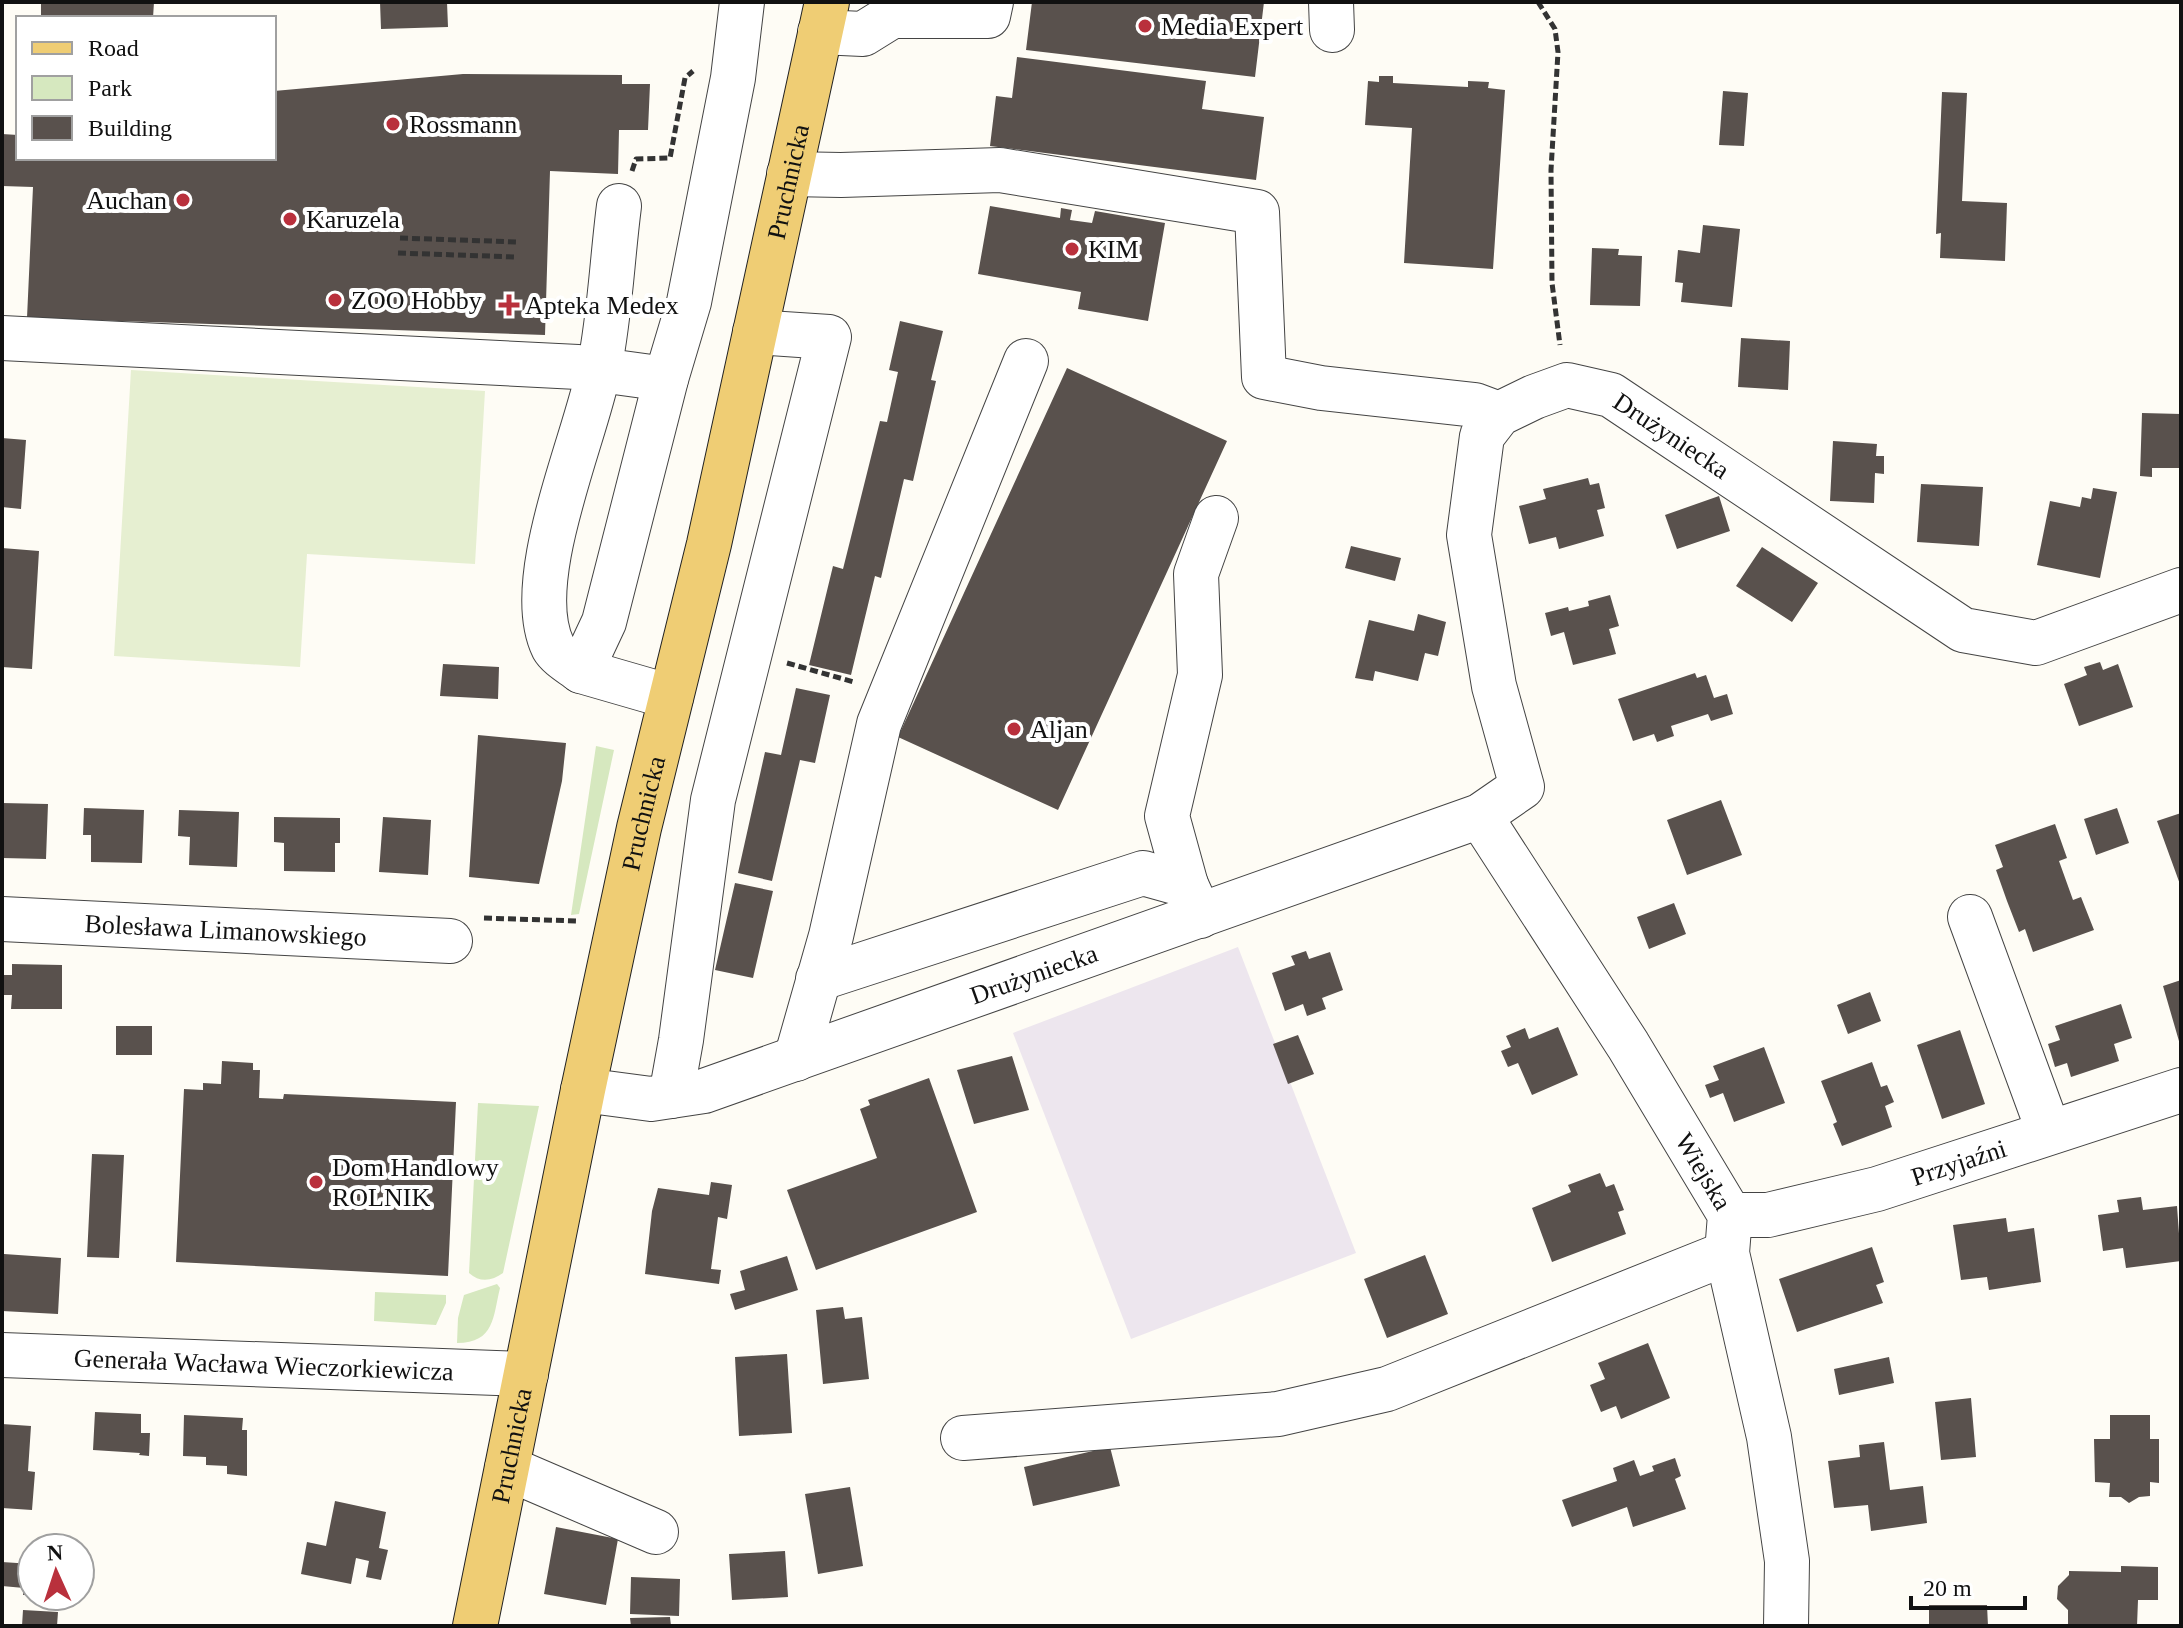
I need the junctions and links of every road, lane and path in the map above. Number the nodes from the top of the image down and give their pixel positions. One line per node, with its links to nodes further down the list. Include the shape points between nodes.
1 (742, 2): 17 (street, via 733,78 689,302)
2 (991, 2): 4 (street, via 988,16 892,16 863,34)
3 (1538, 2): 18 (path, via 1555,29 1558,52 1552,283)
4 (824, 17): 7 (main road, Pruchnicka)
5 (685, 78): 6 (path, via 670,158)
6 (649, 158)
7 (789, 174): 13 (main road, Pruchnicka); 19 (street, via 1000,170 1257,212 1264,377 1475,405)
8 (619, 206): 16 (street)
9 (400, 238): 10 (path)
10 (518, 242)
11 (398, 253): 12 (path)
12 (517, 257)
13 (755, 332): 22 (street, via 829,337); 25 (main road, Pruchnicka)
14 (2, 338): 16 (street)
15 (1026, 361): 24 (street)
16 (599, 369): 17 (street); 23 (street, via 553,536 544,589 554,650)
17 (666, 379): 23 (street, via 604,622)
18 (1567, 385): 19 (street); 21 (street, Drużyniecka, via 1611,395 1963,630 2036,643)
19 (1499, 414): 26 (street, Drużyniecka, via 1482,436 1469,535 1494,686 1522,787)
20 (1216, 518): 27 (street, via 1196,574 1200,675 1167,816)
21 (2181, 590)
22 (750, 652): 24 (path); 35 (street, via 713,800)
23 (581, 671): 25 (street)
24 (892, 693): 31 (street, via 879,724)
25 (671, 697): 33 (main road, Pruchnicka)
26 (1480, 816): 27 (street, Drużyniecka); 37 (street, Wiejska, via 1628,1045)
27 (1193, 900): 31 (street, via 1143,873); 32 (street, Drużyniecka)
28 (1970, 917): 36 (street)
29 (2, 919): 30 (street, Bolesława Limanowskiego)
30 (450, 941)
31 (818, 979): 32 (street)
32 (796, 1059): 35 (street, Drużyniecka, via 704,1091)
33 (583, 1090): 35 (street, Drużyniecka, via 651,1099); 39 (main road, Pruchnicka)
34 (2180, 1095): 36 (street, Przyjaźni)
35 (671, 1096)
36 (2049, 1132): 37 (street, Przyjaźni, via 1877,1189 1768,1215)
37 (1729, 1234): 40 (street, via 1387,1389 1278,1414); 44 (street, Wiejska, via 1769,1437 1787,1561)
38 (23, 1356): 39 (street, Generała Wacława Wieczorkiewicza)
39 (526, 1374): 41 (main road, Pruchnicka)
40 (963, 1438)
41 (507, 1468): 42 (street); 43 (main road, Pruchnicka)
42 (656, 1532)
43 (475, 1626)
44 (1786, 1626)

